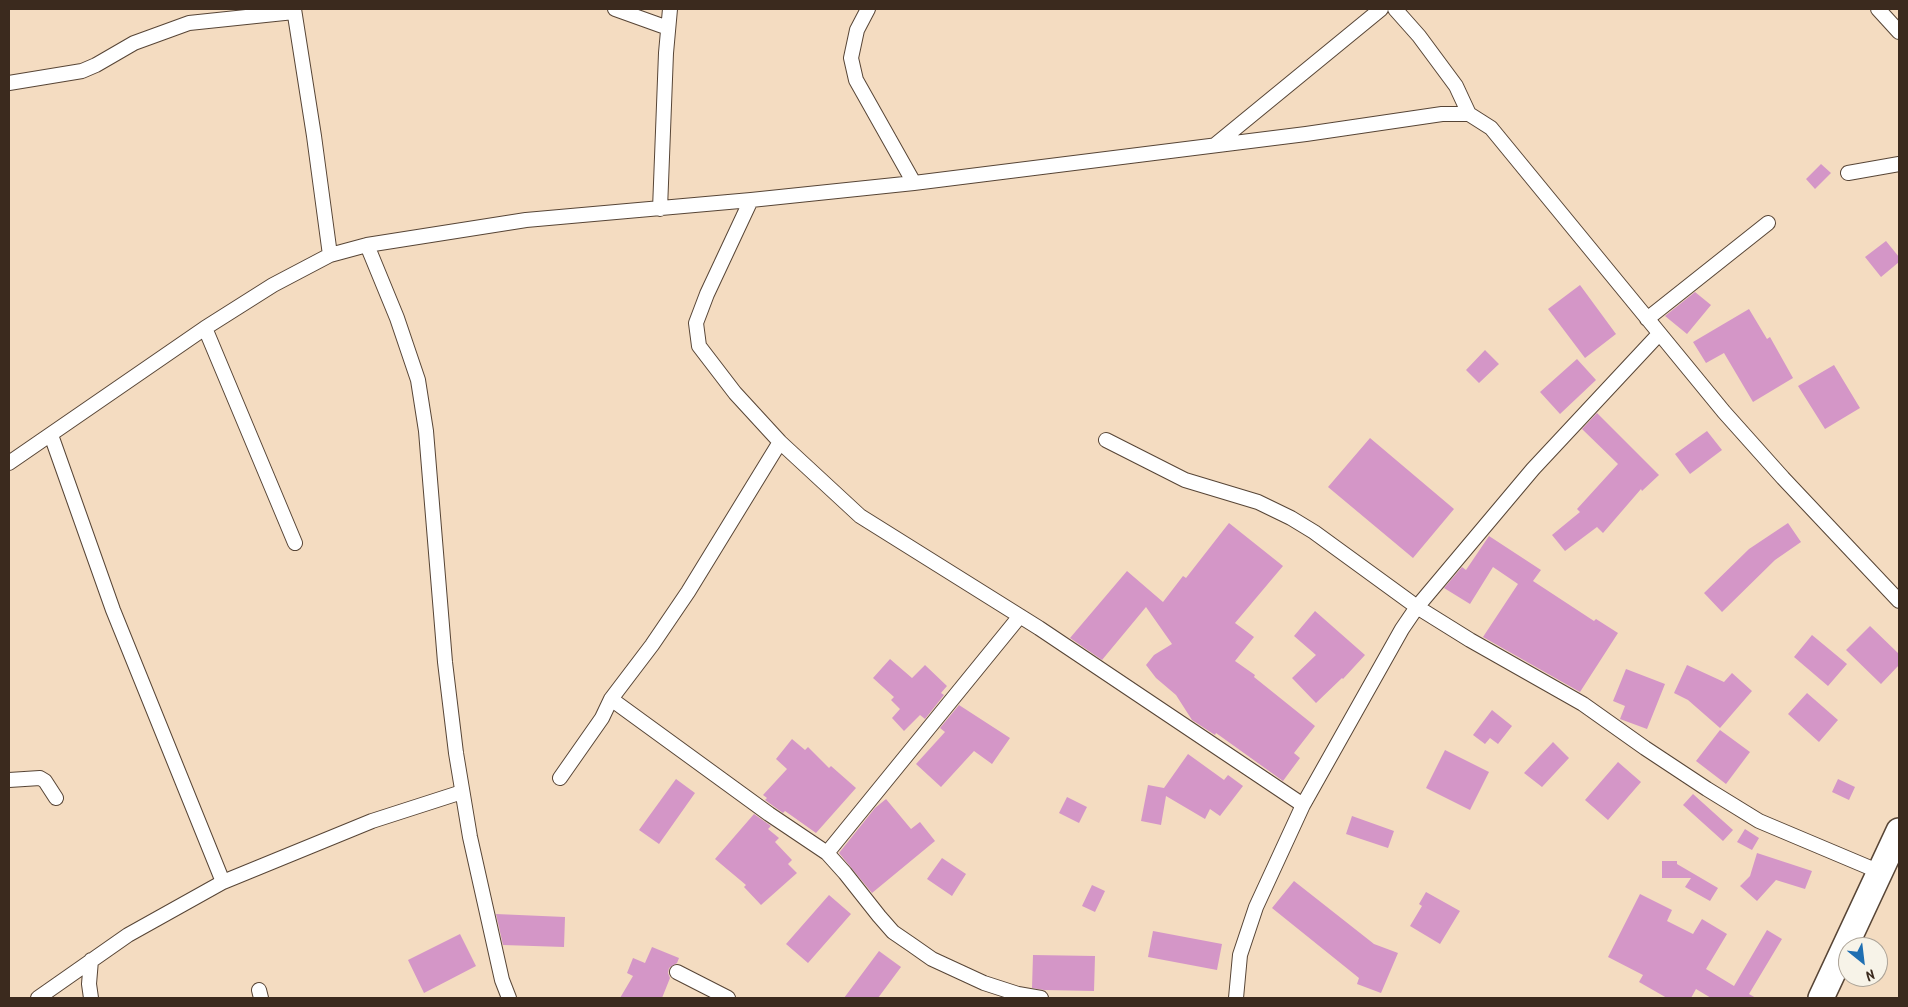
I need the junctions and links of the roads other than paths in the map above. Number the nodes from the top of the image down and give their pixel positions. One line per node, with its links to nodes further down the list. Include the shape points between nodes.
1 (615, 9): 8 (street)
2 (670, 9): 8 (street)
3 (868, 9): 15 (street, via 857,30 851,58 856,80)
4 (1381, 9): 12 (street)
5 (1395, 9): 11 (street, via 1456,86)
6 (1878, 9): 9 (street)
7 (294, 10): 10 (street, via 189,23 134,43 82,71); 20 (street)
8 (668, 28): 17 (street)
9 (1899, 32)
10 (9, 83)
11 (1469, 114): 12 (street, via 1442,114); 21 (street, via 1491,128)
12 (1215, 145): 15 (street)
13 (1899, 164): 14 (street)
14 (1848, 174)
15 (914, 183): 16 (street)
16 (751, 200): 17 (street); 26 (street, via 696,323 699,346 735,393)
17 (660, 209): 19 (street, via 526,220)
18 (1768, 223): 21 (street)
19 (367, 245): 20 (street); 35 (street, via 418,380 426,431 445,662)
20 (330, 255): 22 (street, via 272,285)
21 (1647, 319): 23 (street)
22 (205, 328): 24 (street); 28 (street)
23 (1659, 334): 29 (street, via 1783,478); 30 (street, via 1533,469)
24 (51, 436): 27 (street); 41 (street, via 113,610)
25 (1106, 440): 30 (street, via 1185,480 1258,502 1291,518)
26 (780, 442): 31 (street, via 860,516); 32 (street, via 688,592)
27 (9, 463)
28 (295, 542)
29 (1899, 601)
30 (1417, 607): 37 (street); 40 (street, via 1583,704 1706,789 1759,820)
31 (1020, 616): 37 (street); 39 (street)
32 (611, 699): 33 (street, via 602,718); 39 (street)
33 (560, 778)
34 (9, 780): 36 (street, via 40,778 45,780)
35 (462, 792): 41 (street, via 372,821); 46 (street, via 502,980)
36 (56, 798)
37 (1302, 805): 49 (street, via 1244,939)
38 (1898, 839): 40 (highway)
39 (826, 852): 48 (street, via 894,932 932,959 984,983)
40 (1880, 872): 50 (highway)
41 (223, 882): 42 (street, via 128,935)
42 (91, 960): 44 (street); 45 (street, via 89,984)
43 (677, 972): 47 (street)
44 (38, 998)
45 (92, 998)
46 (509, 998)
47 (728, 998)
48 (1041, 998)
49 (1236, 998)
50 (1821, 998)

